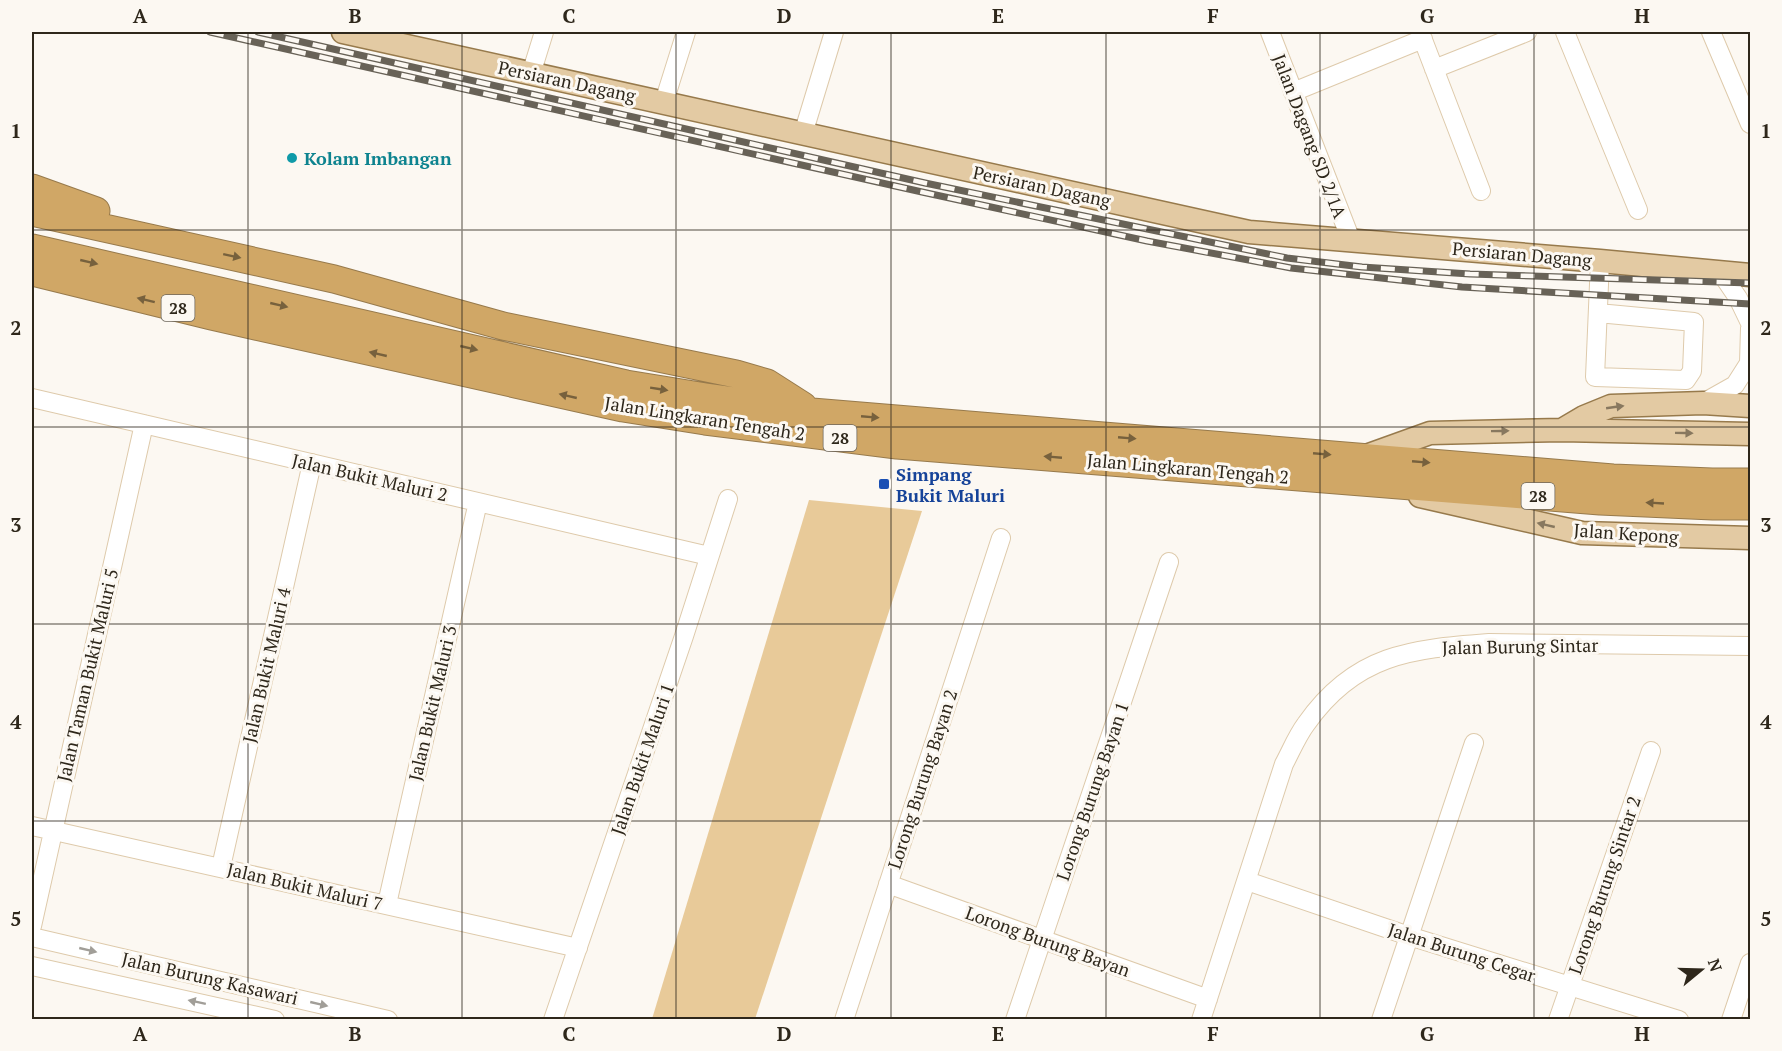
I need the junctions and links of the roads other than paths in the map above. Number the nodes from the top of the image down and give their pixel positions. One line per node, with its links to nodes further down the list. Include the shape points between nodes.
1 (343, 32): 10 (main road, Persiaran Dagang)
2 (544, 32): 12 (street)
3 (686, 32): 14 (street)
4 (834, 32): 16 (street)
5 (1270, 32): 13 (street, Jalan Dagang SD 2/1A)
6 (1527, 32): 11 (street)
7 (1565, 32): 19 (street)
8 (1712, 32): 15 (street)
9 (1422, 35): 11 (street); 13 (street)
10 (401, 38): 12 (main road, Persiaran Dagang)
11 (1434, 69): 18 (street)
12 (531, 74): 14 (main road, Persiaran Dagang)
13 (1293, 92): 21 (street, Jalan Dagang SD 2/1A)
14 (664, 102): 16 (main road, Persiaran Dagang)
15 (1750, 124)
16 (803, 134): 21 (main road, Persiaran Dagang, via 1249,232)
17 (32, 188): 23 (highway)
18 (1481, 191)
19 (1638, 210)
20 (32, 212): 23 (highway)
21 (1351, 240): 24 (main road, Persiaran Dagang)
22 (32, 248): 33 (highway, Jalan Lingkaran Tengah 2 / 28, one-way to 33, via 626,384)
23 (202, 249): 33 (highway, one-way to 33, via 334,279 502,327 735,374 767,383)
24 (1600, 261): 26 (main road, Persiaran Dagang); 28 (street)
25 (32, 272): 38 (highway, Jalan Lingkaran Tengah 2 / 28, one-way to 25, via 897,445 705,421 566,396)
26 (1721, 273): 27 (main road, Persiaran Dagang); 29 (street)
27 (1750, 275)
28 (1598, 313): 28 (street, via 1595,377 1686,380 1692,371 1694,322)
29 (1750, 325): 31 (street, via 1749,363 1735,385)
30 (32, 398): 34 (street, Jalan Bukit Maluri 2)
31 (1703, 403): 32 (main road); 35 (main road, one-way to 31, via 1611,406)
32 (1750, 406)
33 (812, 412): 38 (highway, Jalan Lingkaran Tengah 2 / 28, one-way to 38)
34 (144, 424): 37 (street, Jalan Bukit Maluri 2); 52 (street, Jalan Taman Bukit Maluri 5)
35 (1562, 430): 36 (main road, one-way to 36); 38 (main road, one-way to 35, via 1431,433)
36 (1750, 434)
37 (312, 464): 42 (street, Jalan Bukit Maluri 2); 53 (street, Jalan Bukit Maluri 4)
38 (1362, 470): 40 (highway, Jalan Lingkaran Tengah 2 / 28, via 1600,501); 45 (main road, Jalan Kepong, one-way to 38, via 1582,533)
39 (1750, 482): 40 (highway, Jalan Lingkaran Tengah 2 / 28)
40 (1713, 494): 43 (highway, Jalan Lingkaran Tengah 2 / 28)
41 (728, 499): 46 (street, Jalan Bukit Maluri 1)
42 (478, 502): 46 (street, Jalan Bukit Maluri 2); 56 (street, Jalan Bukit Maluri 3)
43 (1750, 506)
44 (1000, 538): 55 (street, Lorong Burung Bayan 2)
45 (1750, 538)
46 (709, 556): 61 (street, Jalan Bukit Maluri 1)
47 (1169, 562): 60 (street, Lorong Burung Bayan 1)
48 (1750, 646): 54 (street, Jalan Burung Sintar, via 1489,643 1391,657 1331,694 1305,726 1284,765)
49 (1474, 743): 58 (street)
50 (1651, 751): 64 (street, Lorong Burung Sintar 2)
51 (32, 826): 52 (street, Jalan Bukit Maluri 7)
52 (52, 830): 53 (street, Jalan Bukit Maluri 7); 57 (street, Jalan Taman Bukit Maluri 5)
53 (221, 867): 56 (street, Jalan Bukit Maluri 7)
54 (1247, 881): 58 (street, Jalan Burung Cegar); 65 (street, Jalan Burung Sintar)
55 (888, 884): 60 (street, Lorong Burung Bayan); 69 (street, Lorong Burung Bayan 2)
56 (387, 904): 61 (street, Jalan Bukit Maluri 7)
57 (32, 926)
58 (1409, 936): 64 (street, Jalan Burung Cegar); 72 (street)
59 (32, 937): 67 (street, Jalan Burung Kasawari, one-way to 67)
60 (1042, 939): 65 (street, Lorong Burung Bayan); 70 (street, Lorong Burung Bayan 1)
61 (578, 948): 68 (street, Jalan Bukit Maluri 1)
62 (1750, 963): 75 (street)
63 (32, 966): 66 (street, Jalan Burung Kasawari, one-way to 63)
64 (1569, 987): 73 (street, Lorong Burung Sintar 2); 74 (street, Jalan Burung Cegar)
65 (1208, 999): 71 (street, Jalan Burung Sintar)
66 (275, 1020)
67 (388, 1020)
68 (553, 1020)
69 (844, 1020)
70 (1015, 1020)
71 (1202, 1020)
72 (1381, 1020)
73 (1558, 1020)
74 (1679, 1020)
75 (1731, 1020)

